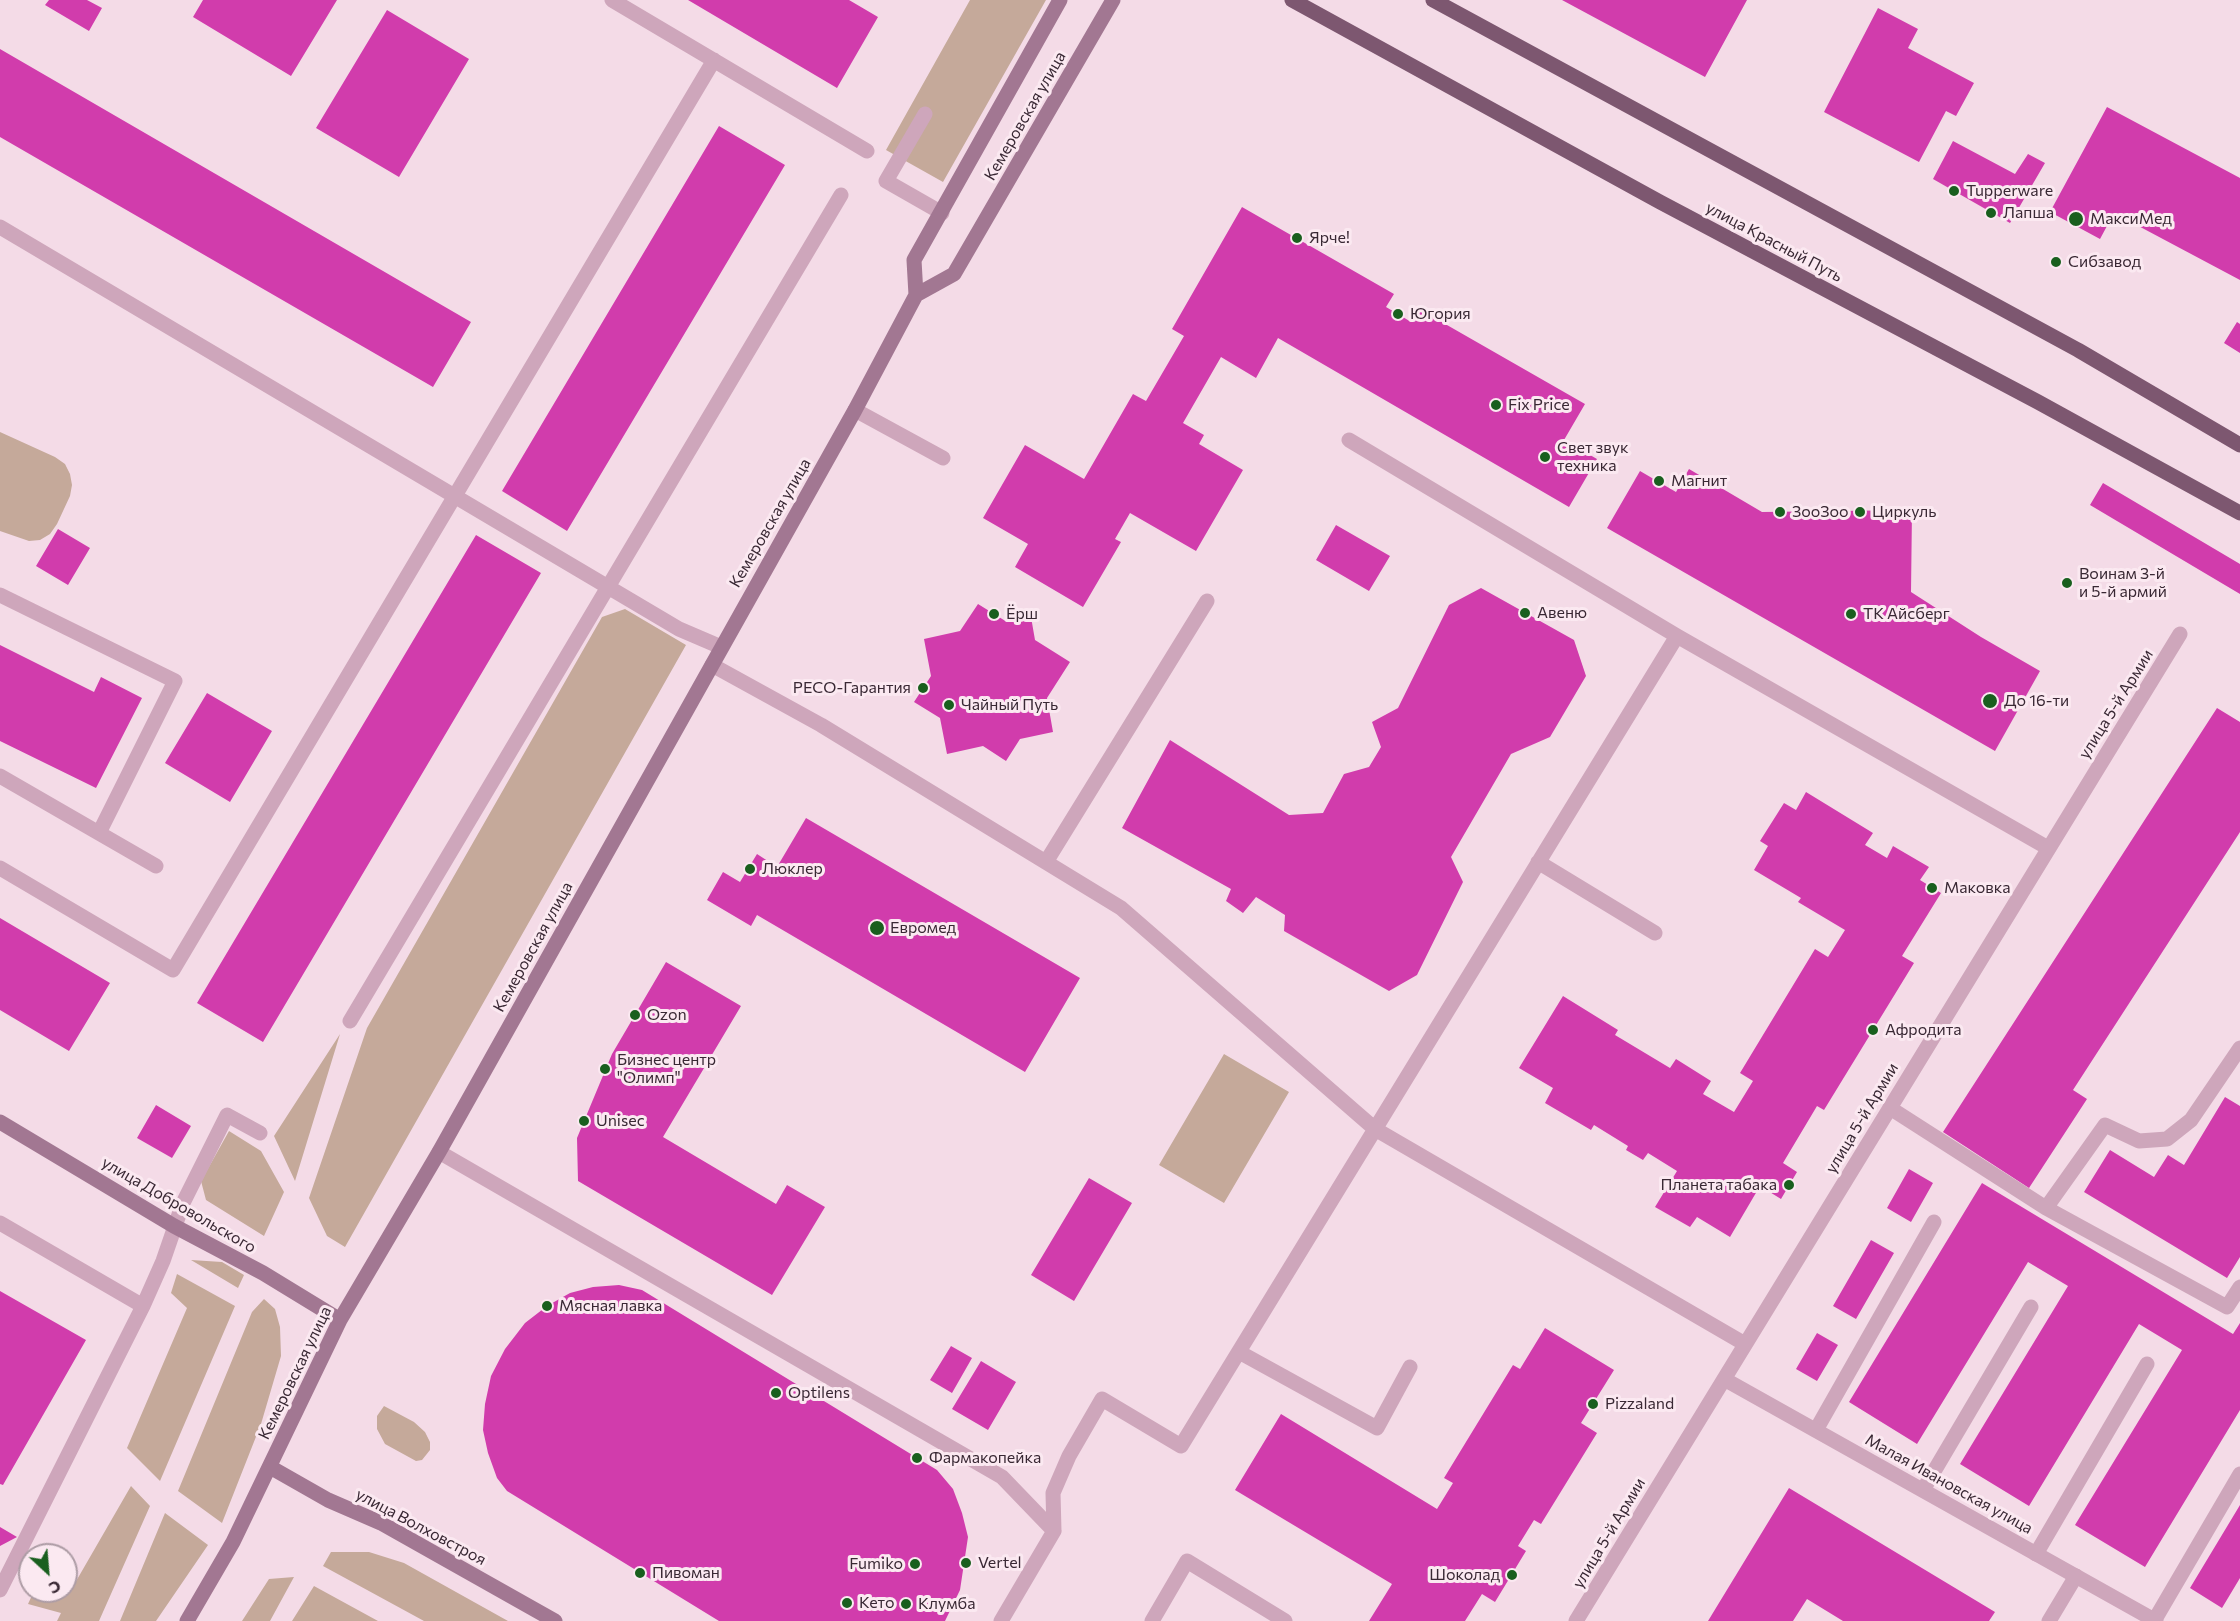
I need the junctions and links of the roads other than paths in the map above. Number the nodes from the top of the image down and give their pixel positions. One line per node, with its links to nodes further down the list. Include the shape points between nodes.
1 (612, 0): 6 (street)
2 (1060, 0): 10 (main road, Кемеровская улица)
3 (1113, 0): 12 (main road, Кемеровская улица, via 954,274)
4 (1292, 0): 18 (main road, улица Красный Путь)
5 (1433, 0): 15 (main road, via 2078,350)
6 (714, 60): 8 (street); 17 (street)
7 (925, 114): 10 (street, via 886,181)
8 (867, 151)
9 (841, 195): 19 (street)
10 (942, 213): 12 (main road, Кемеровская улица, via 914,260)
11 (0, 228): 17 (street)
12 (916, 294): 13 (main road, Кемеровская улица)
13 (855, 410): 16 (street); 24 (main road, Кемеровская улица)
14 (1349, 440): 23 (street)
15 (2240, 445)
16 (943, 458)
17 (455, 497): 19 (street); 32 (street, via 173,970)
18 (2240, 513)
19 (608, 587): 24 (street, via 680,629); 34 (street)
20 (0, 595): 27 (street, via 175,681)
21 (1208, 601): 29 (street)
22 (2180, 634): 28 (street, улица 5-й Армии)
23 (1677, 636): 28 (street); 30 (street)
24 (721, 647): 25 (main road, Кемеровская улица)
25 (712, 665): 29 (street, via 821,725); 40 (main road, Кемеровская улица)
26 (0, 776): 27 (street)
27 (99, 833): 31 (street)
28 (2048, 848): 36 (street, улица 5-й Армии)
29 (1046, 862): 38 (street, via 1121,908)
30 (1538, 862): 33 (street); 38 (street)
31 (156, 866)
32 (0, 868)
33 (1655, 933)
34 (350, 1021)
35 (2240, 1048): 41 (street, via 2191,1120 2168,1139 2139,1141 2105,1125)
36 (1890, 1108): 41 (street); 49 (street, улица 5-й Армии)
37 (0, 1122): 44 (main road, улица Добровольского)
38 (1375, 1129): 49 (street); 50 (street)
39 (260, 1133): 44 (street, via 227,1115)
40 (439, 1152): 48 (main road, Кемеровская улица); 58 (street, via 1002,1477)
41 (2046, 1208): 45 (street, via 2227,1307)
42 (1934, 1222): 54 (street)
43 (0, 1223): 46 (street)
44 (174, 1226): 46 (street); 48 (main road, улица Добровольского)
45 (2240, 1287)
46 (143, 1306): 61 (street)
47 (2031, 1307): 57 (street)
48 (340, 1320): 55 (main road, Кемеровская улица)
49 (1745, 1344): 53 (street, улица 5-й Армии)
50 (1239, 1352): 52 (street, via 1377,1428); 58 (street, via 1181,1446 1102,1399 1053,1493)
51 (2147, 1364): 59 (street)
52 (1410, 1367)
53 (1724, 1379): 54 (street, Малая Ивановская улица); 67 (street, улица 5-й Армии)
54 (1816, 1430): 57 (street, Малая Ивановская улица)
55 (270, 1467): 62 (main road, Кемеровская улица); 63 (main road, улица Волховстроя, via 328,1500 381,1523)
56 (2240, 1474): 69 (street)
57 (1923, 1490): 59 (street, Малая Ивановская улица)
58 (1054, 1531): 64 (street)
59 (2036, 1554): 60 (street, Малая Ивановская улица)
60 (2076, 1576): 68 (street); 69 (street, Малая Ивановская улица)
61 (0, 1590)
62 (187, 1621)
63 (555, 1621)
64 (1001, 1621)
65 (1152, 1621): 66 (street, via 1187,1561)
66 (1285, 1621)
67 (1576, 1621)
68 (2049, 1621)
69 (2154, 1621)

